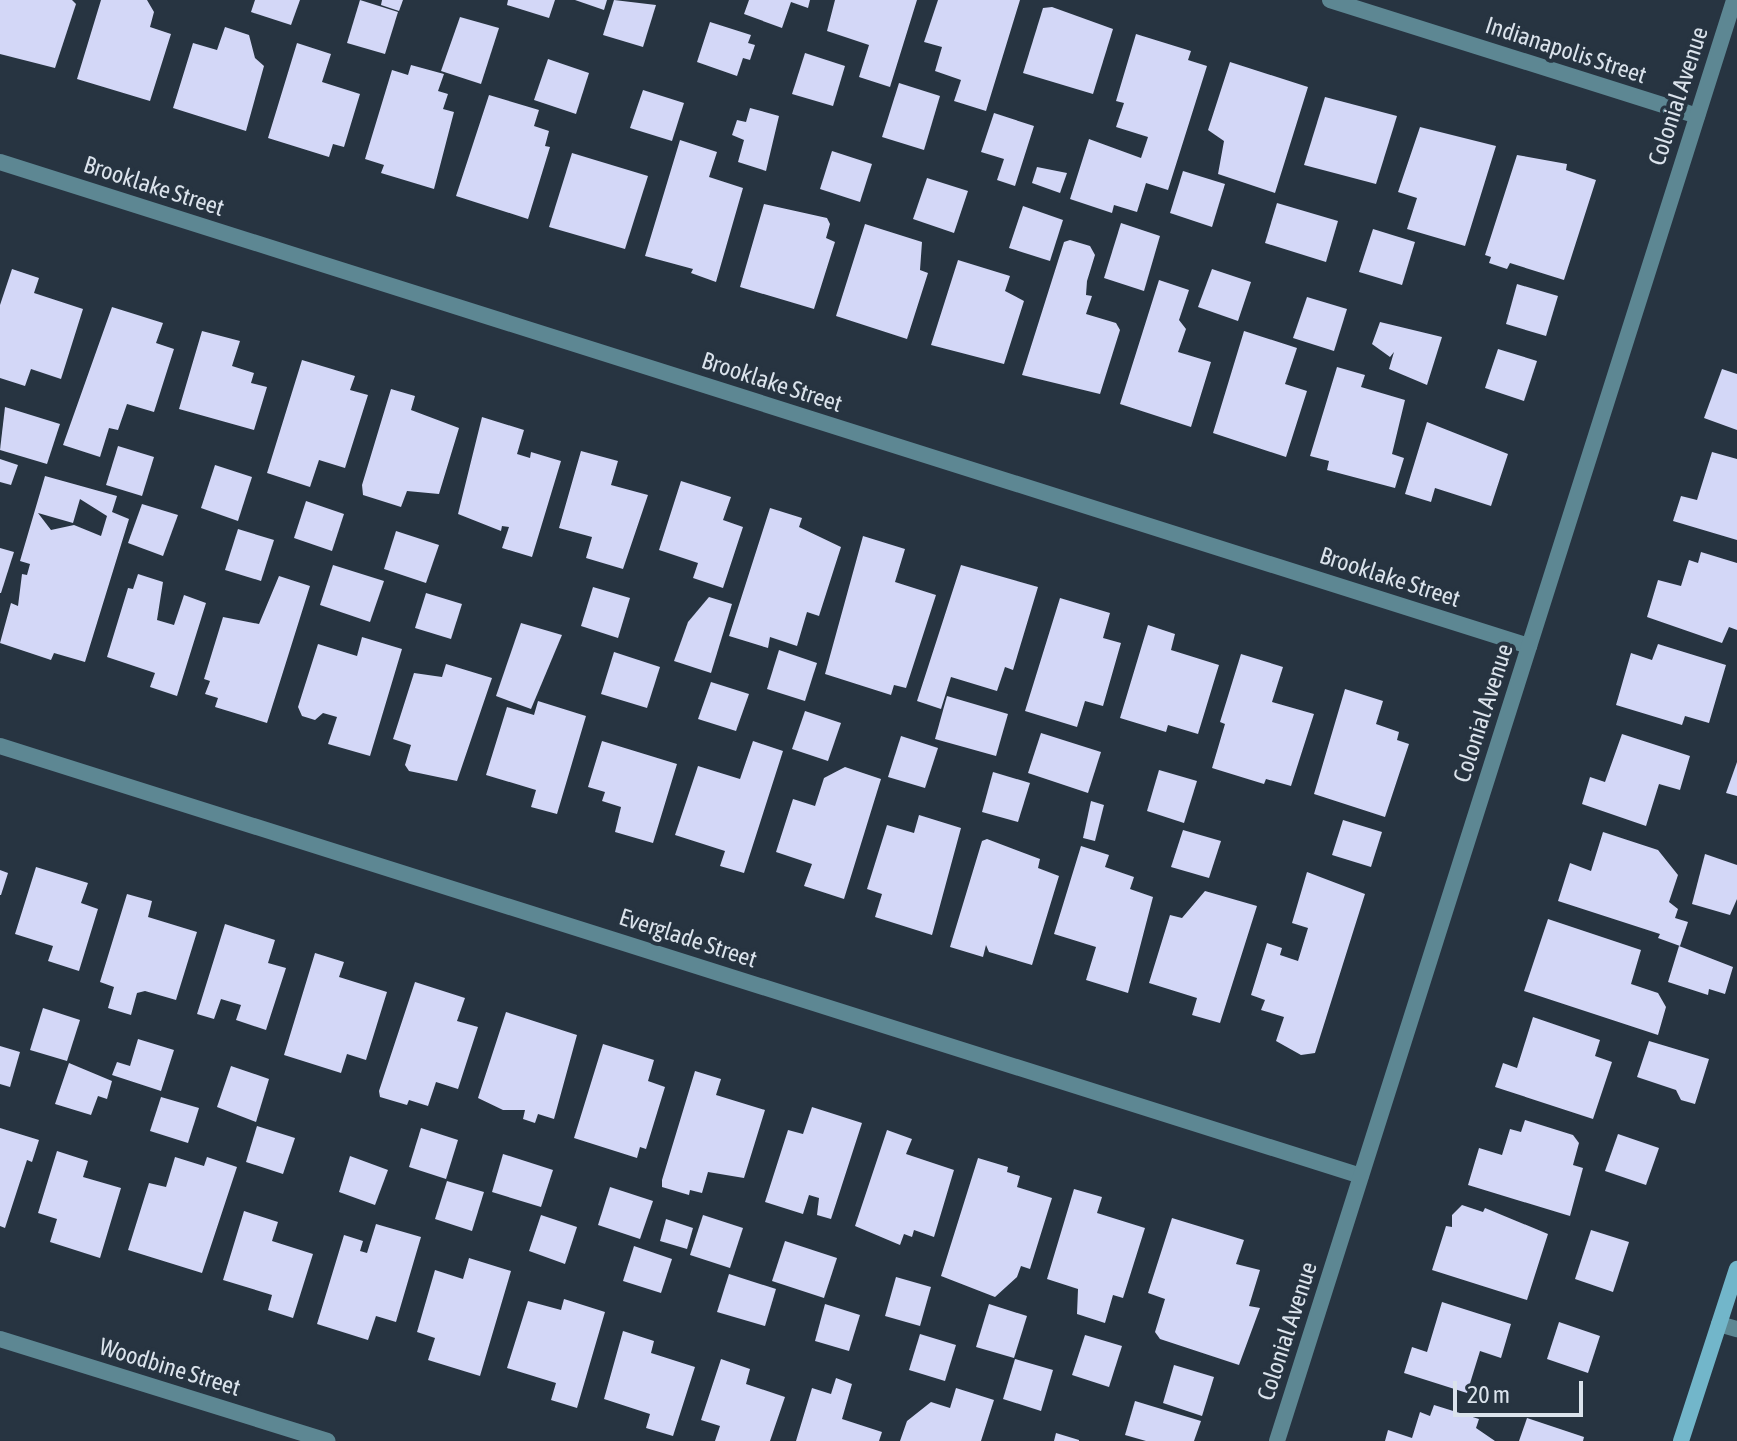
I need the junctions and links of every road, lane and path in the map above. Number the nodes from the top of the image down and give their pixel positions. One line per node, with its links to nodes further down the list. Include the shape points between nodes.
1 (1330, 0): 3 (street, Indianapolis Street)
2 (1734, 0): 3 (street, Colonial Avenue)
3 (1697, 116): 5 (street, Colonial Avenue)
4 (0, 162): 5 (street, Brooklake Street)
5 (1529, 646): 7 (street, Colonial Avenue)
6 (0, 746): 7 (street, Everglade Street)
7 (1361, 1176): 13 (street, Colonial Avenue)
8 (1737, 1269): 9 (main road)
9 (1719, 1324): 10 (street); 14 (main road)
10 (1737, 1329)
11 (0, 1339): 12 (street, Woodbine Street)
12 (327, 1441)
13 (1277, 1441)
14 (1681, 1441)

